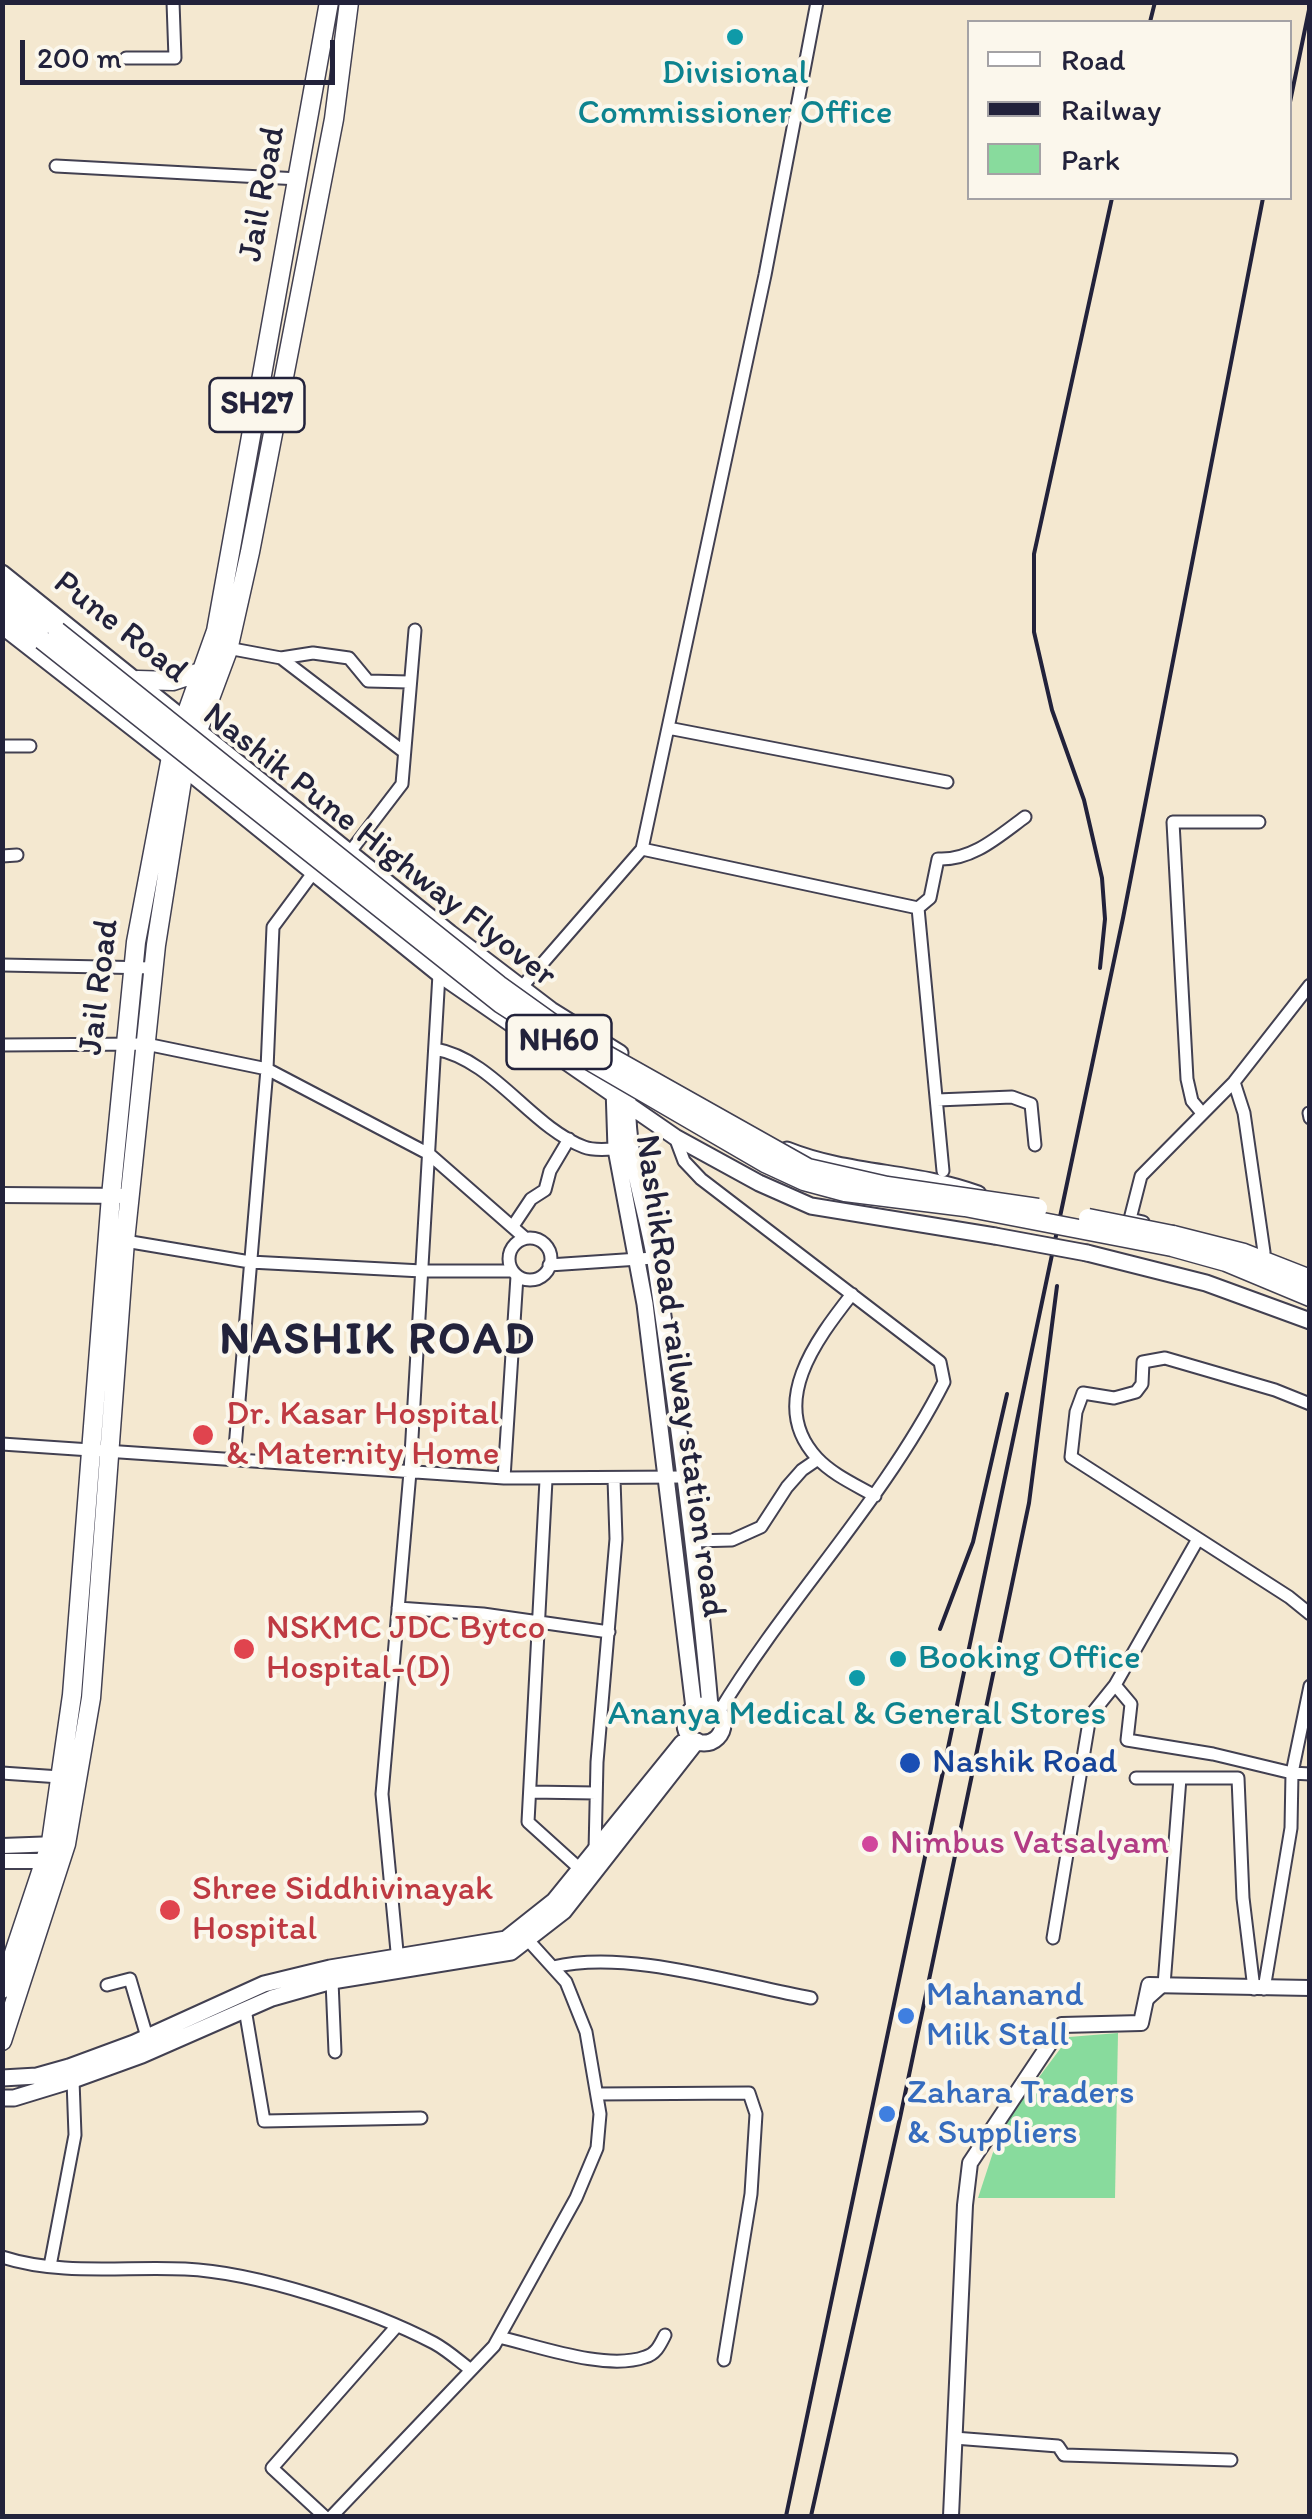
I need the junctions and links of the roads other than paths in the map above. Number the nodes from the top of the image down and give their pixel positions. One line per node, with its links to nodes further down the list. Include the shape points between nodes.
1 (173, 2): 5 (street, via 175,58)
2 (329, 2): 7 (main road, Jail Road / SH27)
3 (349, 2): 14 (main road, via 331,136 261,502)
4 (817, 2): 20 (street)
5 (126, 58)
6 (56, 166): 7 (street)
7 (300, 179): 14 (main road, Jail Road / SH27)
8 (2, 573): 17 (main road, Pune Road)
9 (2, 588): 13 (main road, Nashik Pune Highway Flyover)
10 (2, 609): 13 (main road, Nashik Pune Highway Flyover)
11 (2, 626): 24 (main road)
12 (415, 630): 18 (street)
13 (50, 635): 58 (main road, Nashik Pune Highway Flyover / NH60, bridge, via 560,1028 808,1168); 62 (main road, Nashik Pune Highway Flyover / NH60, bridge, via 500,1004 765,1163 845,1192)
14 (221, 652): 15 (street); 16 (main road, Jail Road / SH27); 19 (main road, Jail Road / SH27)
15 (280, 658): 18 (street, via 349,658 368,681); 23 (street)
16 (203, 671): 17 (main road, via 174,681); 19 (main road, Jail Road / SH27)
17 (138, 680): 19 (main road, Pune Road)
18 (409, 682): 23 (street)
19 (192, 722): 24 (main road, Jail Road / SH27); 29 (main road, Pune Road)
20 (668, 728): 25 (street); 28 (street)
21 (2, 746): 22 (street)
22 (30, 746)
23 (404, 752): 29 (street, via 402,784)
24 (178, 762): 32 (main road); 35 (main road, Jail Road); 36 (main road, Jail Road)
25 (948, 782)
26 (1025, 817): 33 (street, via 980,850 938,859 930,898)
27 (1259, 822): 48 (street, via 1172,822 1186,1079)
28 (642, 849): 33 (street); 39 (street)
29 (350, 852): 39 (main road, Pune Road)
30 (17, 855): 31 (street)
31 (2, 856)
32 (313, 873): 37 (main road); 44 (street, via 272,932)
33 (918, 908): 47 (street)
34 (2, 965): 35 (street)
35 (134, 968): 36 (street); 40 (main road, Jail Road)
36 (154, 968): 40 (main road, Jail Road)
37 (439, 974): 42 (street); 46 (main road)
38 (1310, 985): 45 (street)
39 (522, 988): 43 (main road, Pune Road)
40 (136, 1043): 41 (street); 44 (street); 56 (main road, Jail Road); 57 (main road, Jail Road)
41 (2, 1044)
42 (435, 1049): 50 (street, via 465,1058); 53 (street)
43 (623, 1054): 46 (main road); 54 (main road, Pune Road, via 790,1152 850,1170)
44 (267, 1069): 53 (street); 65 (street)
45 (1234, 1082): 48 (street); 63 (street)
46 (620, 1100): 49 (main road); 52 (main road, NashikRoad railway station road); 64 (main road)
47 (936, 1100): 51 (street, via 1012,1097 1031,1104); 54 (street)
48 (1202, 1113): 63 (street, via 1140,1176 1130,1219)
49 (674, 1137): 71 (street, via 702,1179); 73 (main road, bridge, via 811,1206 1086,1253 1206,1282)
50 (570, 1139): 52 (street, via 591,1149); 59 (street, via 545,1190)
51 (1034, 1145)
52 (616, 1149): 64 (main road, NashikRoad railway station road)
53 (428, 1154): 59 (street); 67 (street)
54 (944, 1176): 58 (main road, Pune Road)
55 (2, 1195): 56 (street)
56 (111, 1196): 57 (street); 76 (main road, Jail Road)
57 (130, 1196): 61 (main road, Jail Road)
58 (991, 1198): 62 (main road, Nashik Pune Highway Flyover / NH60, bridge)
59 (513, 1226): 60 (street)
60 (525, 1238): 66 (street, via 543,1242); 69 (street, via 510,1252)
61 (126, 1241): 65 (street); 77 (main road, Jail Road)
62 (1172, 1241): 70 (main road, Nashik Pune Highway Flyover / NH60, via 1244,1253); 72 (main road, Nashik Pune Highway Flyover / NH60)
63 (1264, 1252): 68 (street)
64 (646, 1258): 66 (street); 81 (main road, NashikRoad railway station road); 82 (main road)
65 (250, 1262): 67 (street); 79 (street)
66 (550, 1265): 69 (street, via 536,1279)
67 (422, 1271): 69 (street); 80 (street)
68 (1310, 1272)
69 (515, 1273): 83 (street)
70 (1310, 1280)
71 (852, 1294): 78 (street, via 796,1384 796,1417); 86 (street, via 940,1362 944,1382)
72 (1310, 1297)
73 (1310, 1321)
74 (1310, 1404): 87 (street, via 1164,1358 1143,1362 1142,1384 1126,1397 1083,1393 1071,1457)
75 (2, 1444): 76 (street)
76 (91, 1451): 77 (street); 100 (main road, Jail Road)
77 (111, 1452): 79 (street); 107 (main road, Jail Road, via 90,1698)
78 (818, 1459): 86 (street); 88 (street, via 787,1487 761,1526 732,1540)
79 (234, 1460): 80 (street)
80 (410, 1472): 83 (street); 89 (street)
81 (666, 1477): 82 (street); 84 (street); 95 (main road, NashikRoad railway station road)
82 (685, 1477): 88 (main road)
83 (504, 1478): 85 (street)
84 (614, 1479): 85 (street); 92 (street)
85 (546, 1480): 91 (street)
86 (876, 1496): 95 (street)
87 (1198, 1540): 90 (street); 93 (street)
88 (694, 1541): 95 (main road)
89 (398, 1608): 91 (street); 112 (street, via 382,1794)
90 (1310, 1614)
91 (541, 1624): 92 (street); 103 (street)
92 (609, 1632): 104 (street)
93 (1114, 1686): 98 (street, via 1131,1704 1128,1740); 110 (street, via 1090,1716)
94 (1310, 1686): 98 (street)
95 (708, 1709): 96 (main road, via 686,1718); 96 (main road, via 723,1723 720,1734 712,1741)
96 (693, 1738): 106 (main road); 111 (main road, via 564,1911)
97 (2, 1773): 100 (street)
98 (1292, 1773): 99 (street); 119 (street, via 1291,1828)
99 (1310, 1774)
100 (60, 1777): 107 (main road, Jail Road)
101 (1136, 1778): 102 (street)
102 (1180, 1778): 116 (street); 119 (street, via 1238,1778 1243,1898)
103 (530, 1792): 104 (street); 109 (street, via 528,1822)
104 (596, 1792): 106 (street)
105 (2, 1846): 107 (street)
106 (595, 1851): 109 (main road)
107 (56, 1852): 108 (street); 118 (main road, Jail Road); 123 (main road)
108 (2, 1861)
109 (580, 1870): 112 (main road, via 554,1902 506,1939)
110 (1053, 1938)
111 (527, 1939): 112 (main road, via 511,1952); 113 (street)
112 (398, 1965): 114 (main road); 122 (main road, via 330,1968 264,1984)
113 (552, 1967): 120 (street, via 580,1961 689,1971); 127 (street, via 566,1982 586,2032)
114 (332, 1981): 121 (main road); 124 (street)
115 (107, 1985): 122 (street, via 130,1979)
116 (1163, 1986): 119 (street); 137 (street, via 1148,1985 1141,2023 1062,2025 970,2163)
117 (1310, 1988): 119 (street)
118 (2, 1989)
119 (1259, 1989)
120 (811, 1998)
121 (245, 2009): 126 (main road); 129 (street, via 264,2122)
122 (146, 2037): 125 (main road, via 38,2076)
123 (2, 2041)
124 (335, 2052)
125 (2, 2078)
126 (73, 2080): 128 (main road); 131 (street, via 75,2135)
127 (597, 2094): 134 (street, via 597,2148); 135 (street, via 749,2093 756,2114 751,2194)
128 (2, 2098)
129 (421, 2118)
130 (2, 2257): 131 (street)
131 (50, 2266): 132 (street, via 237,2275)
132 (396, 2326): 136 (street); 139 (street, via 272,2468)
133 (665, 2335): 134 (street, via 647,2357 624,2360)
134 (499, 2337): 136 (street)
135 (724, 2360)
136 (471, 2370): 140 (street)
137 (954, 2438): 138 (street, via 1058,2446 1064,2454); 141 (street)
138 (1231, 2460)
139 (324, 2516)
140 (332, 2516)
141 (951, 2516)

